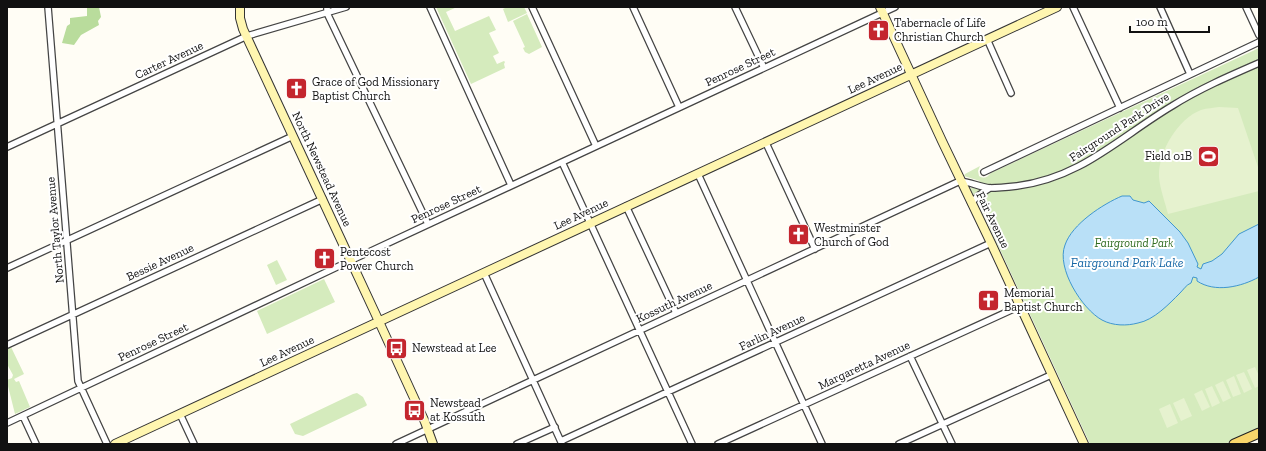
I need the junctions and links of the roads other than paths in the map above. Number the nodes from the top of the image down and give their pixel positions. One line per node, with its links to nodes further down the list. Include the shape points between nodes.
1 (48, 7): 26 (street, North Taylor Avenue)
2 (240, 7): 16 (street, North Newstead Avenue, via 240,22)
3 (346, 7): 13 (street, Carter Avenue)
4 (430, 7): 35 (street)
5 (532, 7): 29 (street)
6 (633, 7): 24 (street)
7 (736, 7): 20 (street)
8 (895, 7): 14 (street, Penrose Street)
9 (1057, 7): 17 (street, Lee Avenue)
10 (1073, 7): 25 (street)
11 (1160, 7): 21 (street)
12 (1246, 7): 15 (street)
13 (327, 10): 16 (street, Carter Avenue); 41 (street)
14 (881, 10): 20 (street, Penrose Street); 22 (street, Fair Avenue)
15 (1259, 35)
16 (247, 36): 26 (street, Carter Avenue); 27 (street, North Newstead Avenue)
17 (987, 40): 22 (street, Lee Avenue); 23 (street)
18 (1259, 42): 21 (street)
19 (1259, 63): 36 (street, Fairground Park Drive, via 1172,105 1065,174 1024,185)
20 (764, 68): 24 (street, Penrose Street)
21 (1190, 74): 25 (street)
22 (911, 75): 28 (street, Lee Avenue); 34 (street, Fair Avenue)
23 (1011, 93)
24 (679, 107): 29 (street, Penrose Street)
25 (1120, 108): 32 (street)
26 (57, 124): 30 (street, Carter Avenue); 42 (street, North Taylor Avenue)
27 (293, 136): 37 (street, North Newstead Avenue); 42 (street)
28 (766, 143): 33 (street, Lee Avenue); 44 (street)
29 (596, 146): 31 (street, Penrose Street)
30 (7, 147)
31 (562, 162): 35 (street, Penrose Street); 40 (street)
32 (984, 172)
33 (698, 174): 39 (street, Lee Avenue); 48 (street)
34 (960, 181): 36 (street, Fairground Park Drive); 38 (street, Fair Avenue); 44 (street, Kossuth Avenue)
35 (511, 185): 41 (street, Penrose Street)
36 (990, 188): 38 (street)
37 (322, 199): 45 (street, North Newstead Avenue); 51 (street, Bessie Avenue)
38 (971, 203): 43 (street, Fair Avenue)
39 (626, 206): 40 (street, Lee Avenue); 50 (street)
40 (590, 223): 47 (street, Lee Avenue); 53 (street)
41 (428, 224): 45 (street, Penrose Street)
42 (66, 241): 46 (street); 51 (street, North Taylor Avenue)
43 (991, 243): 49 (street, Fair Avenue); 54 (street, Farlin Avenue)
44 (814, 249): 48 (street, Kossuth Avenue)
45 (351, 260): 52 (street, North Newstead Avenue); 59 (street, Penrose Street)
46 (7, 268)
47 (484, 272): 52 (street, Lee Avenue); 58 (street)
48 (748, 281): 50 (street, Kossuth Avenue); 54 (street)
49 (1020, 306): 56 (street, Margaretta Avenue); 57 (street, Fair Avenue)
50 (676, 313): 53 (street, Kossuth Avenue)
51 (73, 315): 55 (street, Bessie Avenue); 59 (street, North Taylor Avenue, via 78,381)
52 (379, 321): 62 (street, Lee Avenue); 67 (street, North Newstead Avenue)
53 (640, 330): 58 (street, Kossuth Avenue); 60 (street)
54 (775, 343): 60 (street, Farlin Avenue); 61 (street)
55 (7, 345)
56 (910, 356): 61 (street, Margaretta Avenue); 65 (street)
57 (1051, 375): 65 (street); 82 (street, Fair Avenue)
58 (532, 380): 66 (street); 67 (street, Kossuth Avenue)
59 (81, 387): 63 (street, Penrose Street); 71 (street, North Taylor Avenue)
60 (668, 392): 69 (street, Farlin Avenue); 77 (street)
61 (804, 405): 78 (street, Margaretta Avenue); 79 (street)
62 (180, 414): 72 (street, Lee Avenue); 73 (street)
63 (23, 416): 64 (street, Penrose Street); 70 (street)
64 (7, 423)
65 (942, 424): 80 (street); 81 (street)
66 (554, 427): 69 (street); 76 (street)
67 (427, 430): 74 (street, Kossuth Avenue); 75 (street, North Newstead Avenue)
68 (1259, 433): 83 (main road)
69 (562, 443)
70 (36, 444)
71 (108, 444)
72 (115, 444)
73 (194, 444)
74 (396, 444)
75 (433, 444)
76 (517, 444)
77 (692, 444)
78 (718, 444)
79 (822, 444)
80 (899, 444)
81 (952, 444)
82 (1083, 444)
83 (1234, 444)

